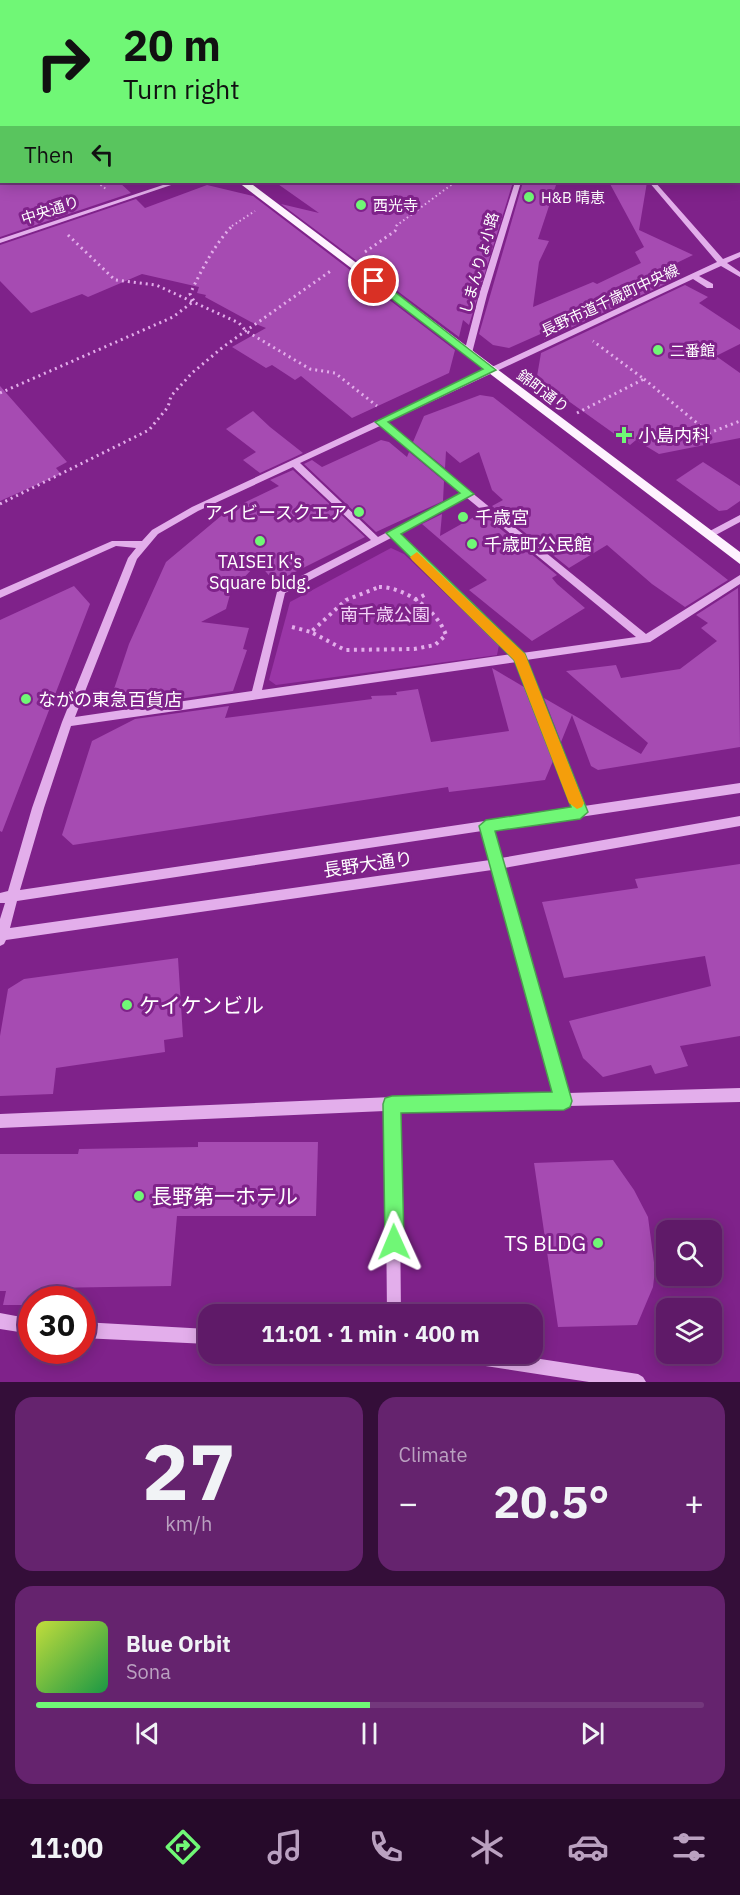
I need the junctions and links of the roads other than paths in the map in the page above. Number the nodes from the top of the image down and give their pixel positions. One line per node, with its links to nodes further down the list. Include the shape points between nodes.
1 (174, 183): 5 (street, 中央通り)
2 (244, 183): 11 (main road, 錦町通り)
3 (518, 183): 11 (street, しまんりょ小路)
4 (653, 183): 7 (street)
5 (0, 241)
6 (740, 254): 7 (street, 長野市道千歳町中央線)
7 (722, 263): 8 (street); 9 (street, 長野市道千歳町中央線)
8 (740, 275)
9 (693, 276): 10 (street); 12 (street, 長野市道千歳町中央線)
10 (710, 286)
11 (468, 353): 12 (main road, 錦町通り)
12 (490, 370): 13 (street, 長野市道千歳町中央線); 18 (main road, 錦町通り)
13 (380, 422): 14 (street, 長野市道千歳町中央線); 15 (street)
14 (294, 463): 19 (street); 20 (street, 長野市道千歳町中央線, via 195,509 155,532)
15 (468, 494): 17 (street); 24 (street)
16 (740, 518): 18 (street)
17 (392, 533): 19 (street); 25 (street)
18 (709, 535): 21 (main road, 錦町通り)
19 (377, 541): 26 (street, via 281,591)
20 (144, 544): 23 (street, via 115,543); 27 (street, 長野市道千歳町中央線, via 133,558)
21 (740, 559)
22 (740, 579): 24 (street)
23 (0, 594)
24 (646, 639): 25 (street)
25 (520, 657): 26 (street); 29 (street)
26 (256, 695): 27 (street)
27 (68, 722): 33 (street, 長野市道千歳町中央線)
28 (740, 788): 29 (street, 長野大通り)
29 (580, 812): 31 (street, 長野大通り)
30 (740, 821): 32 (street, 長野大通り)
31 (486, 826): 32 (street); 33 (street, 長野大通り)
32 (496, 864): 34 (street, 長野大通り); 36 (street)
33 (6, 898): 34 (street, 長野市道千歳町中央線)
34 (0, 937)
35 (740, 1095): 36 (street)
36 (564, 1101): 37 (street)
37 (392, 1104): 38 (street); 39 (street)
38 (0, 1121)
39 (394, 1304)
40 (0, 1321): 41 (street)
41 (18, 1324)
42 (96, 1331): 43 (street)
43 (198, 1336)
44 (523, 1364): 45 (street)
45 (638, 1382)

